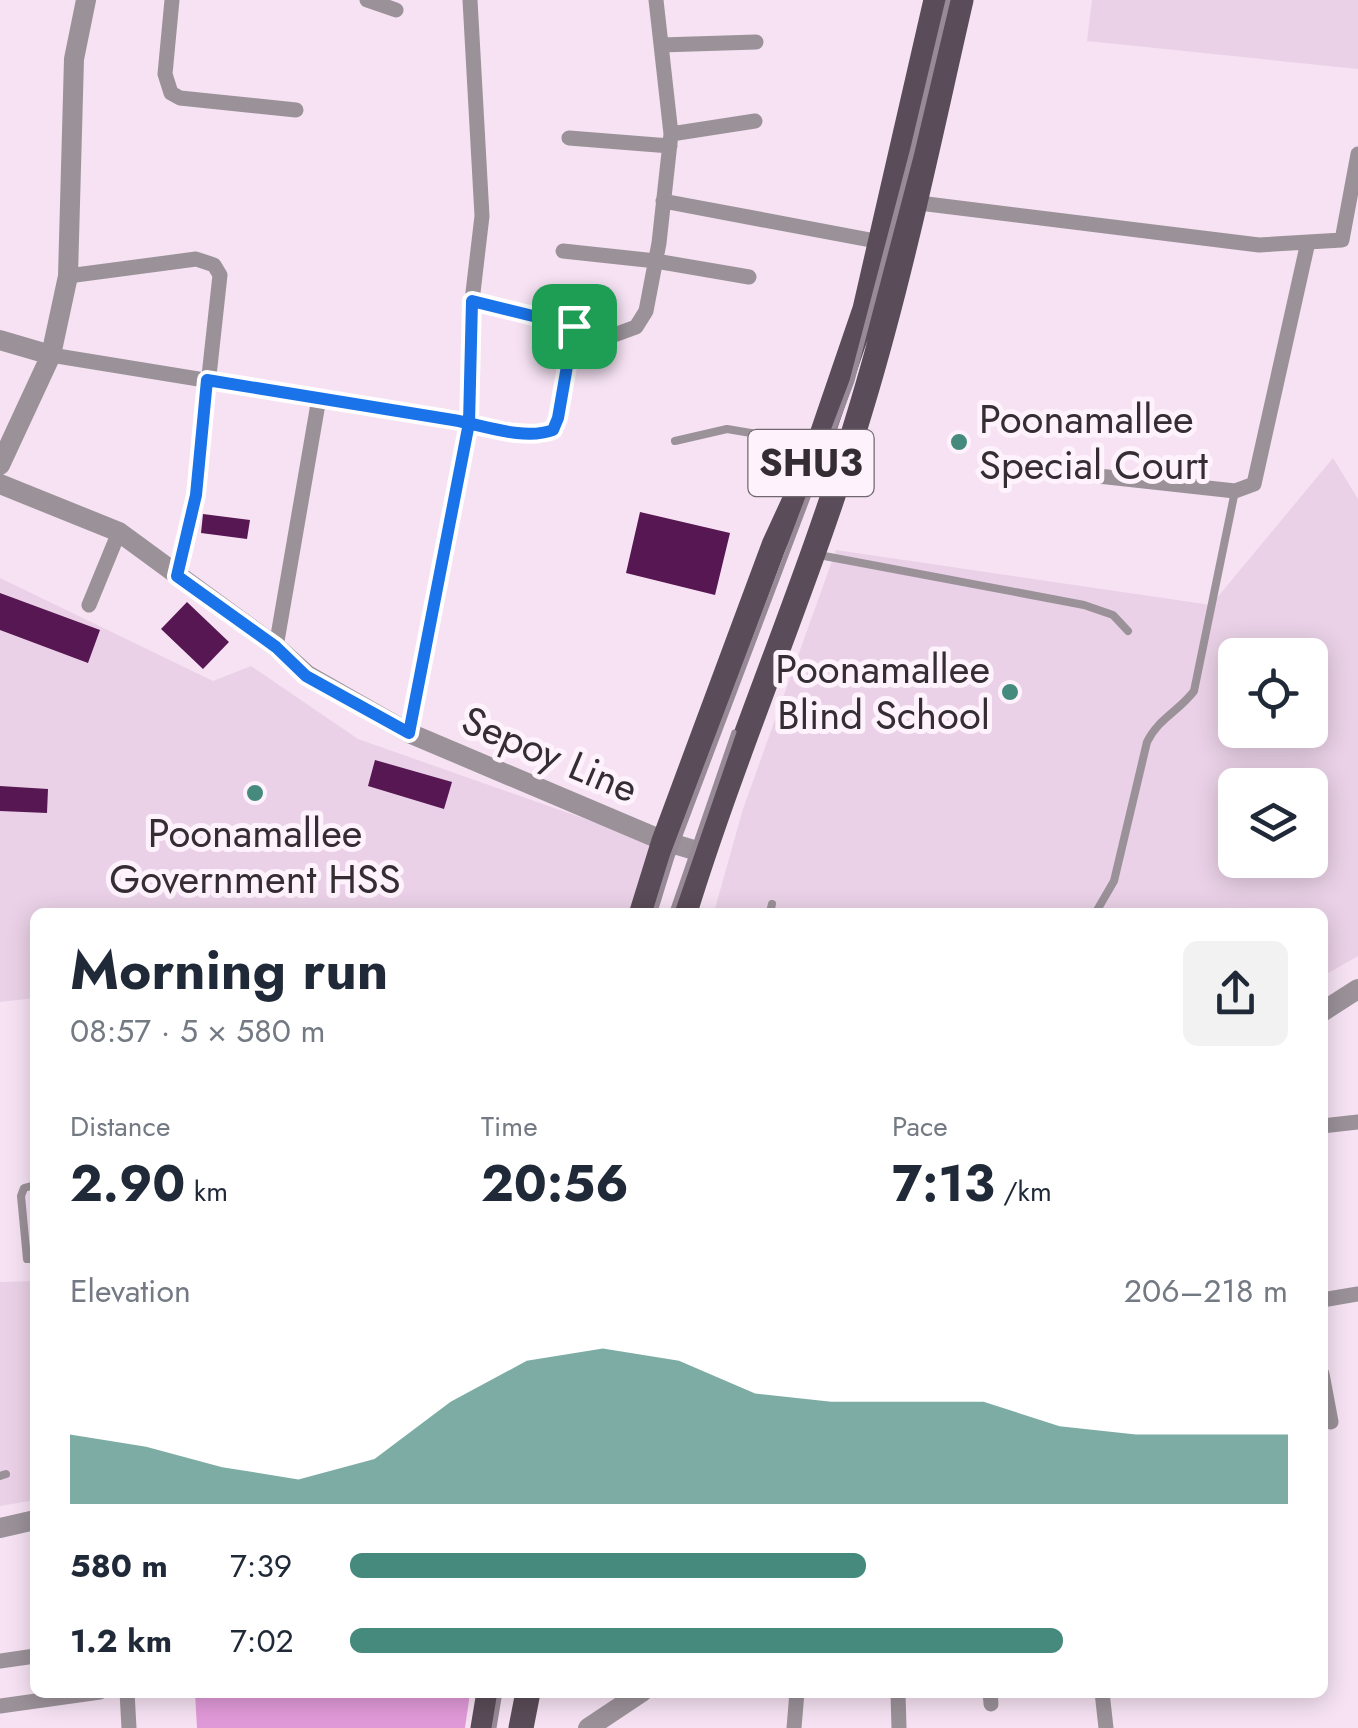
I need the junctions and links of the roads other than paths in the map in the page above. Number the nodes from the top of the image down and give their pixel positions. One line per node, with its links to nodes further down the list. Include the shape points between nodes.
1 (86, 0): 22 (street, via 74,59)
2 (172, 0): 11 (street, via 165,74 171,93)
3 (367, 0): 8 (street)
4 (470, 0): 24 (street, via 482,216)
5 (656, 0): 10 (street)
6 (936, 0): 16 (main road, SHU3)
7 (961, 0): 16 (main road, SHU3)
8 (396, 10)
9 (756, 42): 10 (street)
10 (661, 45): 14 (street)
11 (296, 110)
12 (756, 121): 14 (street)
13 (569, 138): 14 (street)
14 (670, 140): 17 (street)
15 (1358, 154): 19 (street, via 1342,240)
16 (903, 200): 18 (main road, SHU3); 19 (street, via 1260,245); 38 (main road, SHU3, via 862,405)
17 (664, 202): 18 (street); 21 (street)
18 (881, 242): 32 (main road, SHU3)
19 (1308, 242): 36 (street, via 1259,472 1254,484)
20 (562, 251): 21 (street)
21 (656, 261): 23 (street); 25 (street, via 636,327 614,335)
22 (68, 276): 27 (street); 28 (street, via 196,260 214,265 220,283)
23 (748, 277)
24 (472, 301): 25 (street); 30 (street)
25 (574, 326): 30 (street, via 553,430 530,434)
26 (0, 340): 27 (street)
27 (51, 355): 28 (street); 33 (street)
28 (207, 380): 29 (street); 39 (street, via 196,495)
29 (319, 398): 30 (street); 42 (street)
30 (469, 423): 43 (street)
31 (675, 441): 32 (lane, via 727,429)
32 (814, 458): 44 (main road, SHU3, via 774,545)
33 (0, 465)
34 (1080, 474): 36 (street)
35 (0, 484): 37 (street, Sepoy Line)
36 (1235, 491): 48 (lane, via 1194,691 1146,742 1114,881)
37 (119, 532): 39 (street, Sepoy Line); 40 (street)
38 (814, 555): 41 (lane, via 1084,606 1113,615); 45 (main road, SHU3)
39 (177, 576): 42 (street, Sepoy Line)
40 (89, 605)
41 (1128, 631)
42 (276, 647): 43 (street, Sepoy Line, via 306,676)
43 (409, 733): 44 (street, Sepoy Line)
44 (664, 841): 45 (street, Sepoy Line); 46 (main road, SHU3)
45 (704, 852): 47 (main road, SHU3)
46 (643, 908)
47 (686, 908)
48 (1098, 908)
49 (1358, 990): 50 (street)
50 (1328, 1008)
51 (1358, 1122): 52 (street)
52 (1328, 1125)
53 (30, 1186): 54 (lane, via 20,1196)
54 (30, 1259)
55 (1358, 1294): 56 (street)
56 (1328, 1299)
57 (1328, 1406): 58 (street)
58 (1331, 1422)
59 (30, 1521): 60 (street)
60 (0, 1528)
61 (30, 1657): 62 (street)
62 (0, 1661)
63 (57, 1698): 71 (street)
64 (127, 1698): 72 (street)
65 (487, 1698): 73 (main road)
66 (527, 1698): 74 (main road)
67 (633, 1698): 75 (street)
68 (796, 1698): 76 (street)
69 (898, 1698): 77 (street)
70 (1103, 1698): 78 (street)
71 (0, 1706)
72 (129, 1728)
73 (483, 1728)
74 (521, 1728)
75 (588, 1728)
76 (794, 1728)
77 (899, 1728)
78 (1106, 1728)

